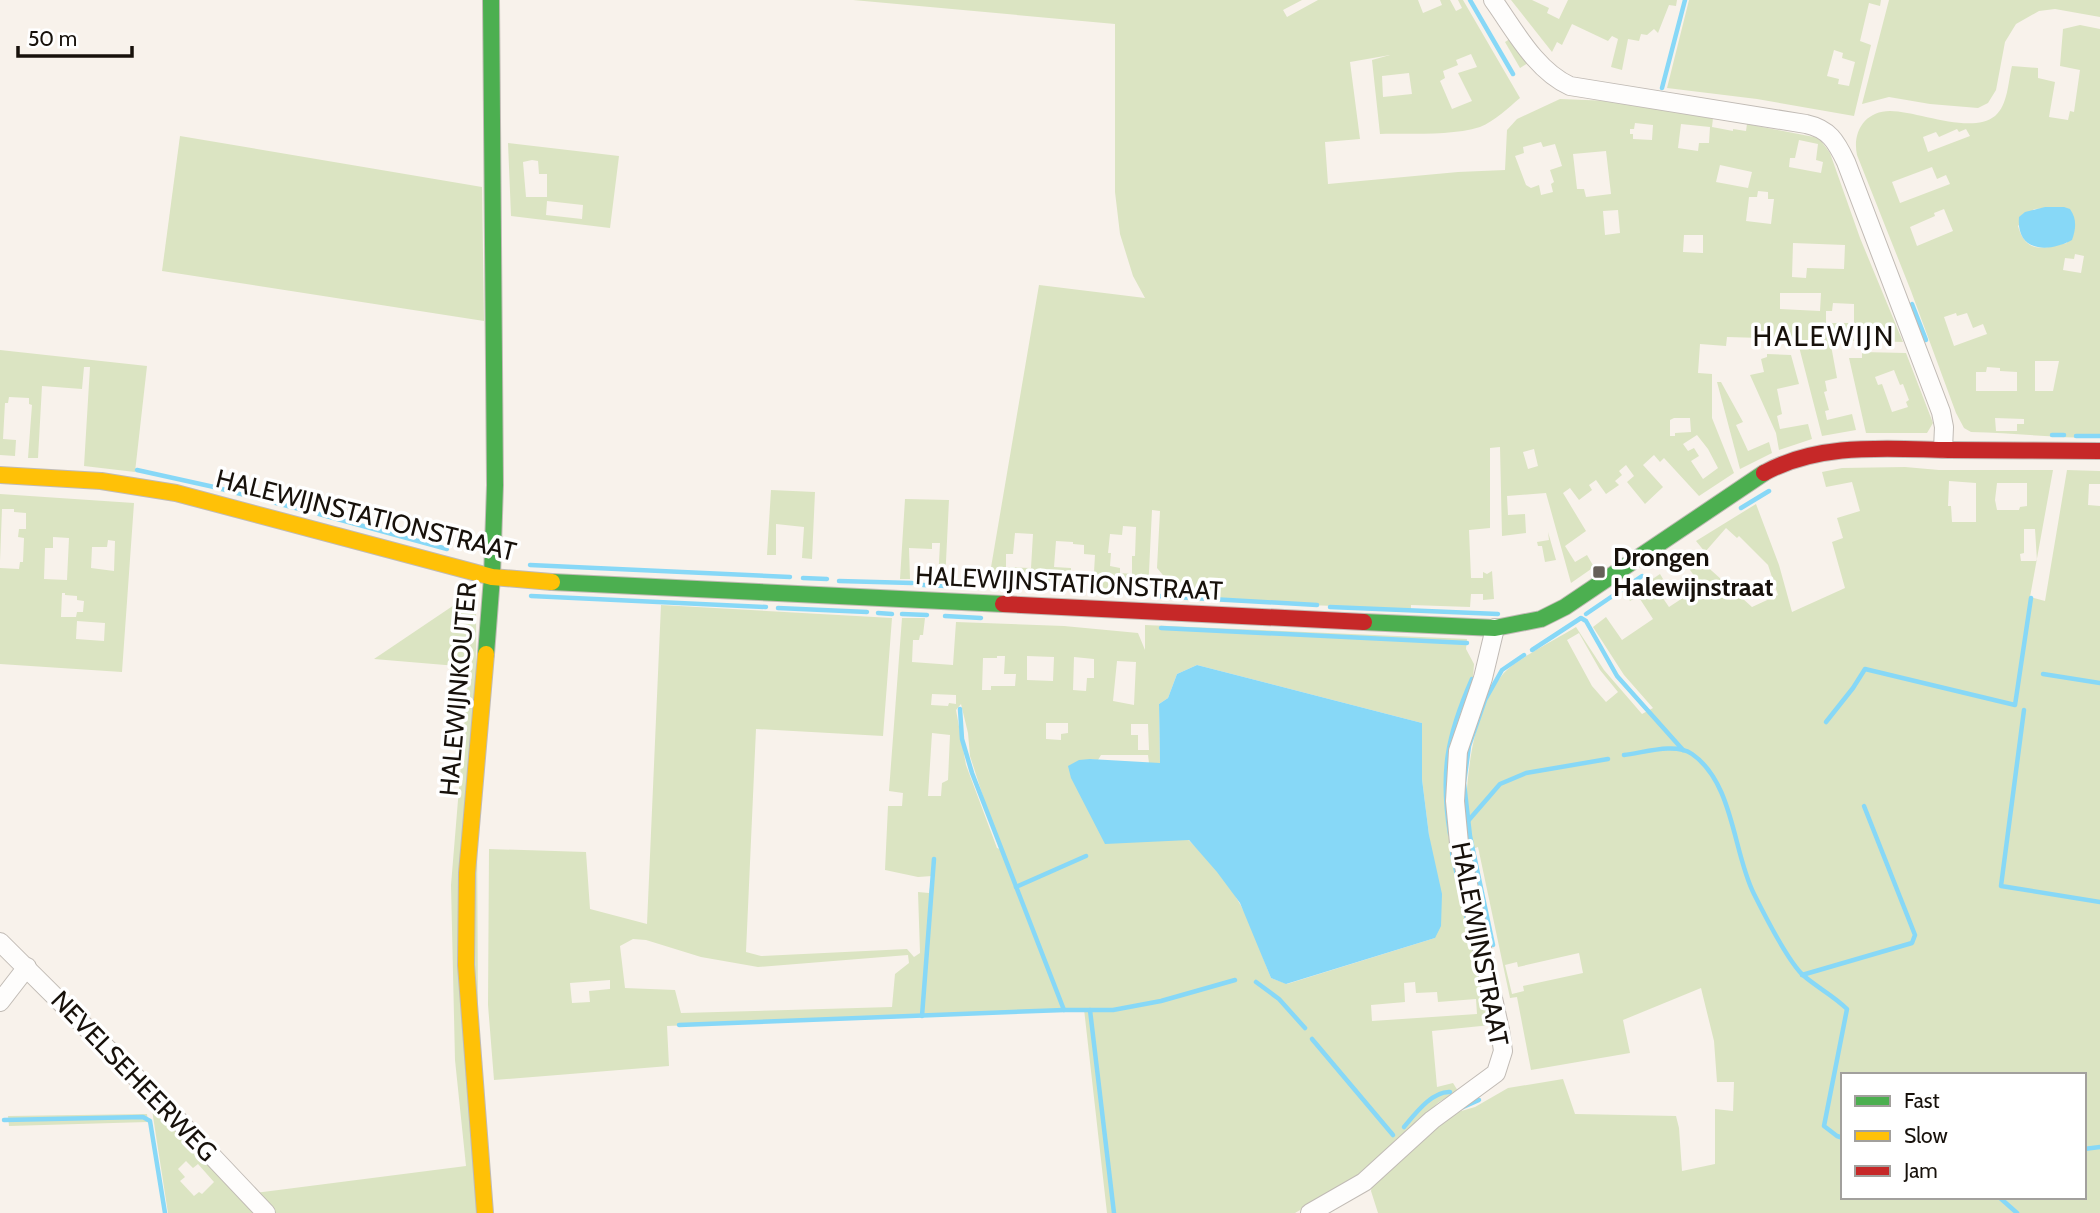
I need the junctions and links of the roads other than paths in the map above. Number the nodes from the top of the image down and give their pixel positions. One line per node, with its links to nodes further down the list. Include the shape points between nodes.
1 (491, 0): 6 (street, HALEWIJNKOUTER)
2 (1493, 0): 3 (street, via 1535,57 1570,86 1806,124 1830,133 1846,162 1941,412)
3 (1943, 449): 4 (street, HALEWIJNSTATIONSTRAAT); 7 (street, HALEWIJNSTATIONSTRAAT, via 1832,451 1788,462 1747,484 1565,607 1541,619)
4 (2100, 451)
5 (0, 475): 6 (street, HALEWIJNSTATIONSTRAAT, via 102,481 176,493)
6 (492, 577): 7 (street, HALEWIJNSTATIONSTRAAT); 12 (street, HALEWIJNKOUTER, via 467,873 466,965)
7 (1495, 628): 13 (street, HALEWIJNSTRAAT, via 1458,751 1455,801 1459,843 1500,1030 1501,1063 1486,1082 1432,1120 1364,1182)
8 (0, 942): 9 (street, NEVELSEHEERWEG)
9 (27, 967): 10 (street); 11 (street, NEVELSEHEERWEG)
10 (0, 1002)
11 (267, 1213)
12 (485, 1213)
13 (1310, 1213)

